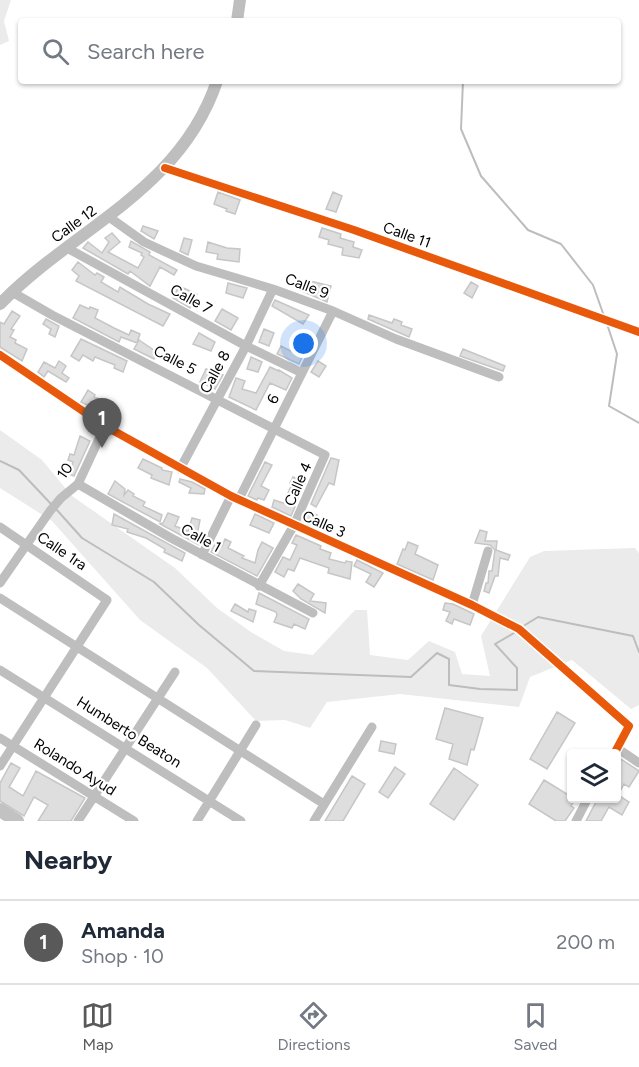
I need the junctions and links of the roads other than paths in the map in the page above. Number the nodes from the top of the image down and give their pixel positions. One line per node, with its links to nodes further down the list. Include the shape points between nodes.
1 (240, 0): 2 (street)
2 (237, 18)
3 (216, 84): 4 (street, Calle 12, via 209,106 190,138)
4 (165, 168): 5 (street, Calle 12); 11 (street, Calle 11, via 354,230)
5 (109, 218): 6 (street, Calle 12); 7 (street, Calle 9, via 144,242 196,266)
6 (67, 248): 8 (street, Calle 12); 12 (street, Calle 7)
7 (273, 289): 10 (street, Calle 9); 12 (street, Calle 8)
8 (12, 292): 9 (street, Calle 12); 16 (street, Calle 5)
9 (0, 304)
10 (333, 311): 14 (street, 6); 15 (street, Calle 9)
11 (639, 332)
12 (246, 346): 14 (street, Calle 7); 16 (street, Calle 8)
13 (0, 355): 17 (street, Calle 3)
14 (302, 373): 18 (street, 6)
15 (499, 377)
16 (218, 398): 18 (street, Calle 5); 20 (street, Calle 8)
17 (105, 426): 20 (street, Calle 3); 21 (street, 10)
18 (275, 429): 19 (street, Calle 5); 22 (street, 6)
19 (325, 455): 23 (street, Calle 4)
20 (180, 469): 22 (street, Calle 3)
21 (78, 484): 25 (street, 10, via 50,511); 27 (street, Calle 1)
22 (235, 498): 23 (street, Calle 3); 27 (street, 6)
23 (294, 525): 29 (street, Calle 4); 31 (street, Calle 3)
24 (0, 527): 25 (street, Calle 1ra)
25 (27, 545): 28 (street, 10); 33 (street, Calle 1ra, via 107,600)
26 (488, 551): 31 (street)
27 (202, 555): 29 (street, Calle 1)
28 (0, 583)
29 (259, 586): 32 (street, Calle 1)
30 (0, 598): 33 (street)
31 (472, 605): 43 (street, Calle 3, via 519,629 629,726)
32 (313, 613)
33 (77, 647): 36 (street); 37 (street)
34 (0, 670): 36 (street, Humberto Beaton)
35 (175, 672): 37 (street)
36 (45, 698): 41 (street); 42 (street, Humberto Beaton)
37 (157, 698): 42 (street); 44 (street)
38 (256, 725): 44 (street)
39 (372, 727): 51 (street)
40 (0, 738): 41 (street, Rolando Ayud)
41 (13, 746): 47 (street); 48 (street, Rolando Ayud)
42 (126, 748): 48 (street); 49 (street, Humberto Beaton)
43 (617, 749)
44 (240, 752): 49 (street); 51 (street)
45 (621, 754): 46 (street)
46 (639, 763)
47 (0, 766)
48 (94, 796): 54 (street); 55 (street, Rolando Ayud)
49 (209, 801): 56 (street); 57 (street, Humberto Beaton)
50 (585, 803): 59 (street)
51 (324, 804): 58 (street)
52 (0, 810): 53 (main road)
53 (17, 821)
54 (78, 821)
55 (134, 821)
56 (197, 821)
57 (241, 821)
58 (314, 821)
59 (576, 821)

